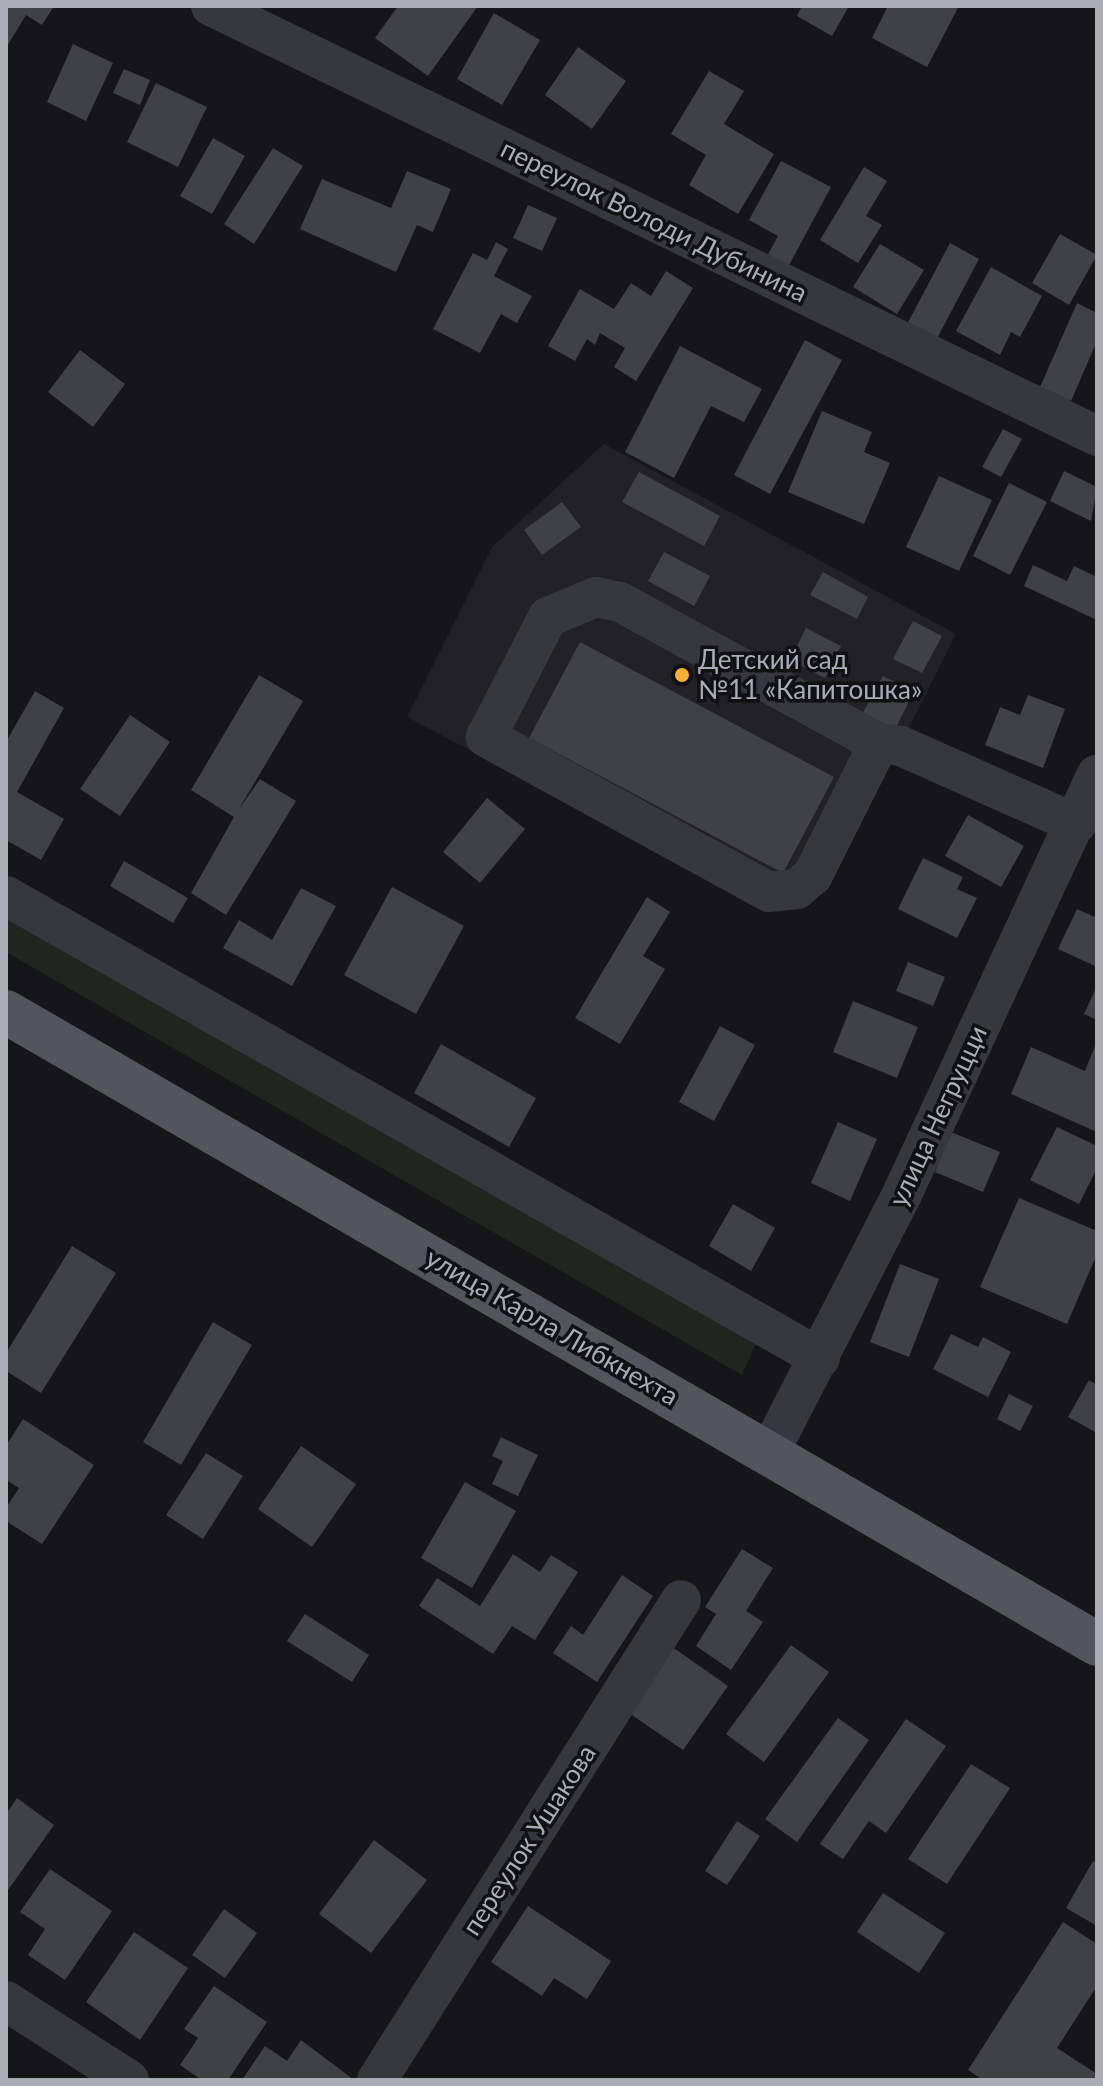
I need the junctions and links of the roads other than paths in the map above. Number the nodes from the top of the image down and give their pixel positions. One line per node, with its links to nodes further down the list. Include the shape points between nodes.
1 (211, 6): 2 (street, переулок Володи Дубинина)
2 (1097, 436)
3 (879, 743): 3 (street, via 620,602 596,597 548,617 486,737 769,892 797,889 813,875); 5 (street, via 901,746)
4 (1097, 775): 5 (street, улица Негруцци)
5 (1076, 824): 8 (street, улица Негруцци)
6 (6, 896): 8 (street)
7 (6, 1012): 9 (main road, улица Карла Либкнехта)
8 (820, 1358): 9 (street, улица Негруцци)
9 (769, 1453): 11 (main road, улица Карла Либкнехта)
10 (681, 1600): 14 (street, переулок Ушакова)
11 (1097, 1644)
12 (6, 2001): 13 (street)
13 (129, 2080)
14 (377, 2080)

